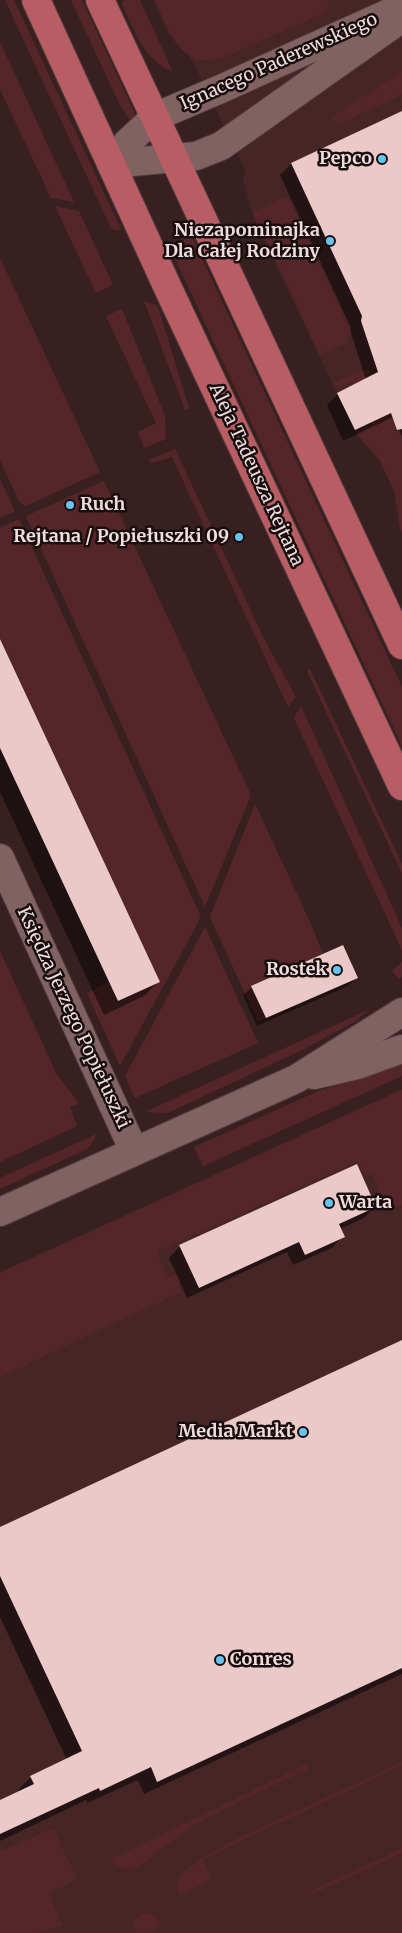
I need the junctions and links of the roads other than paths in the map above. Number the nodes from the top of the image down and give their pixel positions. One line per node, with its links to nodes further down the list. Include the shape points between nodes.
1 (36, 0): 7 (main road, Aleja Tadeusza Rejtana)
2 (100, 0): 5 (main road)
3 (402, 7): 5 (street, Ignacego Paderewskiego)
4 (402, 18): 6 (street, Ignacego Paderewskiego, via 222,146 196,156)
5 (155, 117): 6 (main road); 7 (street, Ignacego Paderewskiego)
6 (174, 159): 7 (street); 8 (main road)
7 (110, 164): 9 (main road, Aleja Tadeusza Rejtana)
8 (402, 645)
9 (402, 786)
10 (0, 858): 14 (street, Księdza Jerzego Popiełuszki)
11 (402, 1012): 13 (street, Księdza Jerzego Popiełuszki)
12 (402, 1049): 13 (street, Księdza Jerzego Popiełuszki, via 357,1065)
13 (296, 1079): 14 (street, Księdza Jerzego Popiełuszki)
14 (134, 1151): 15 (street, Księdza Jerzego Popiełuszki)
15 (0, 1212)

